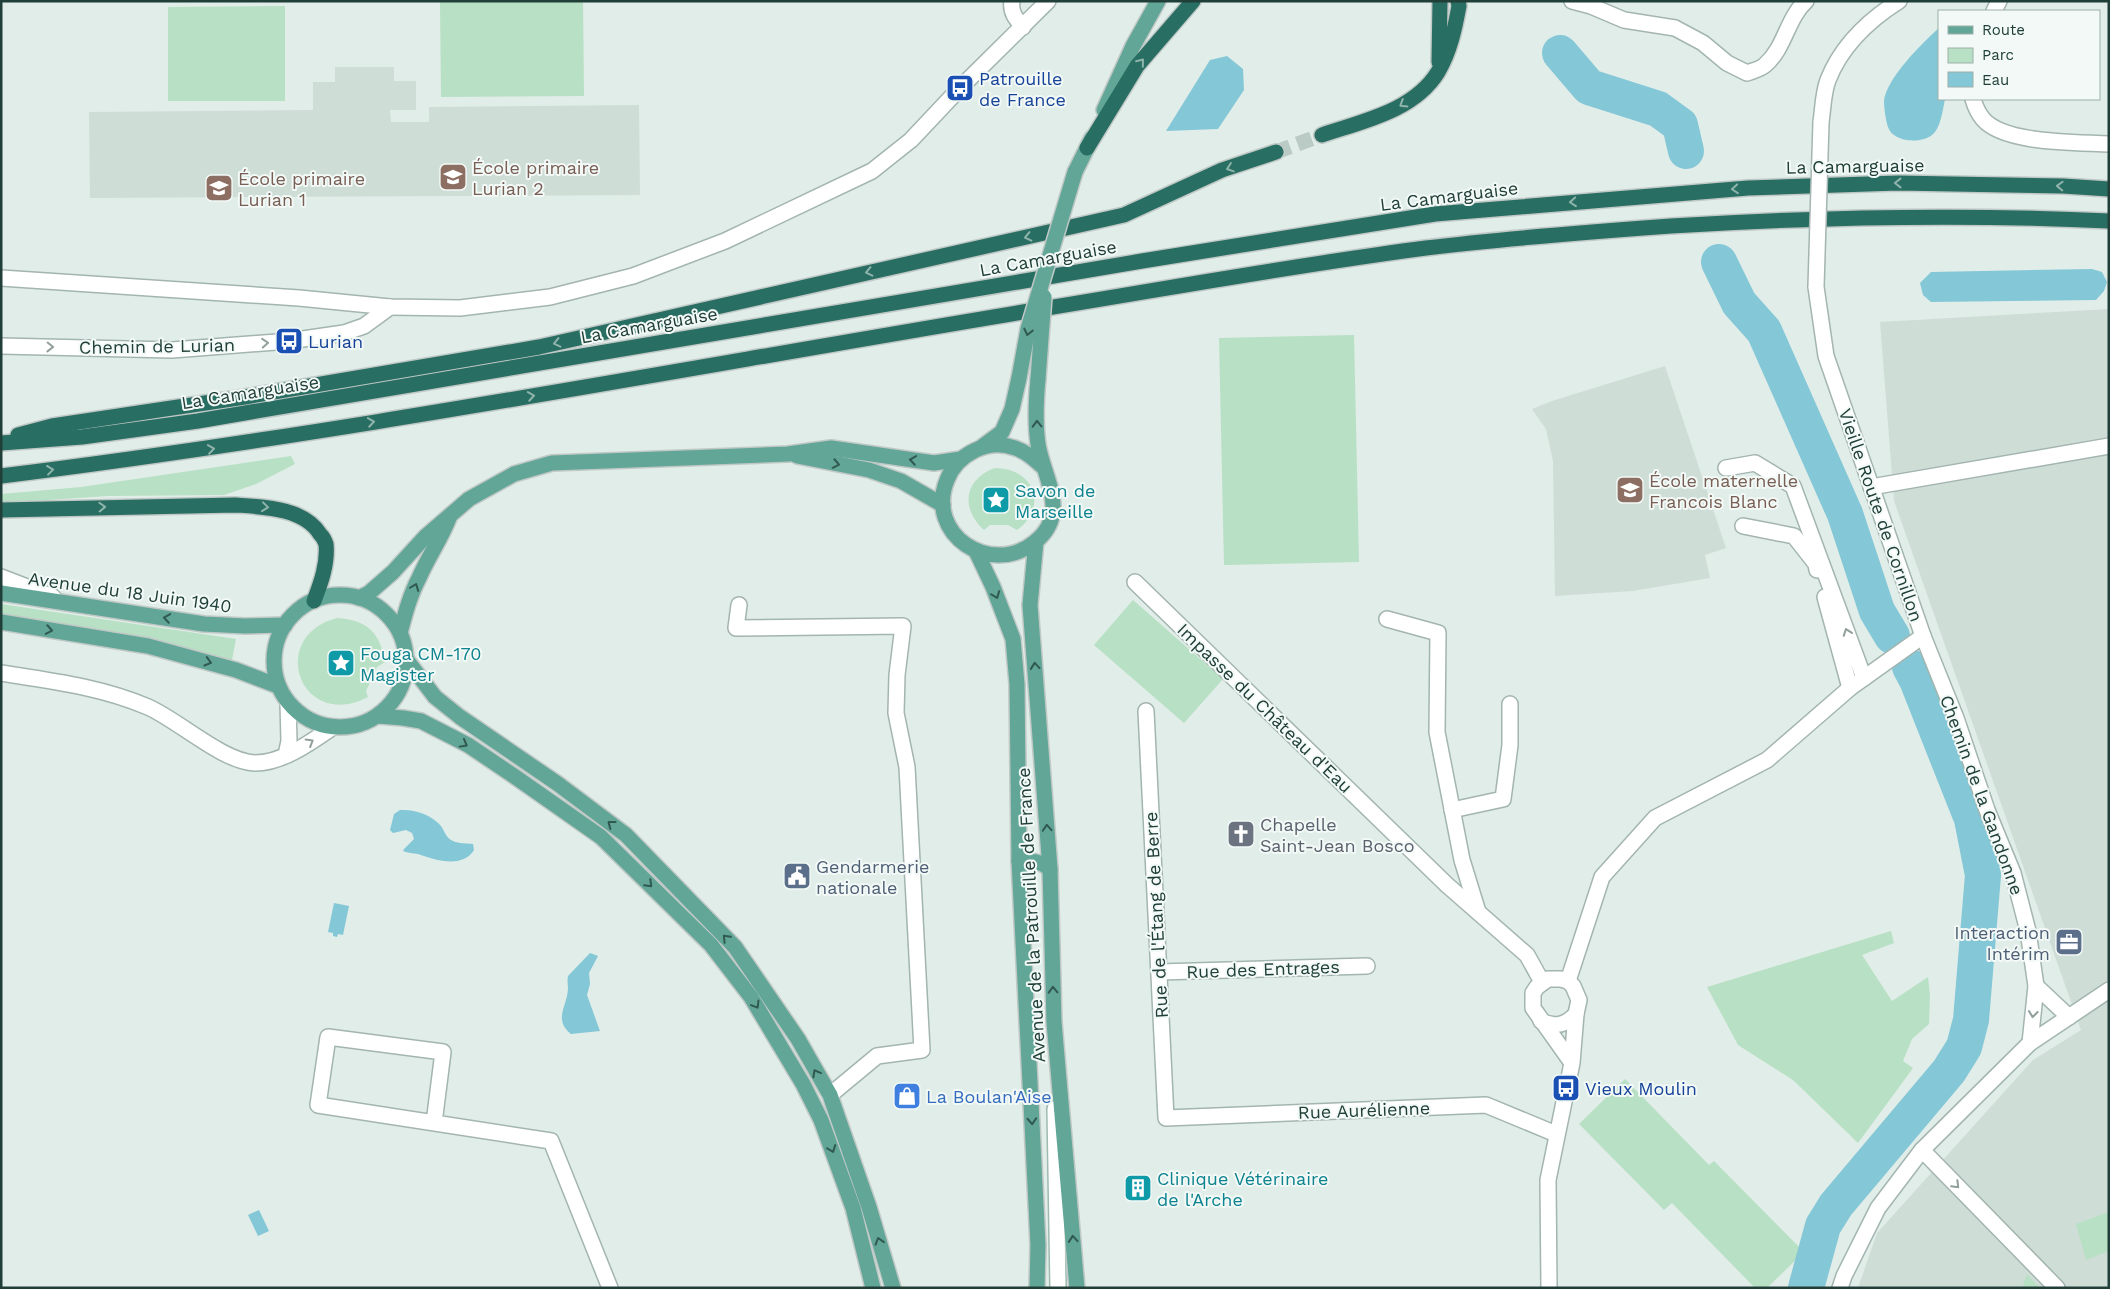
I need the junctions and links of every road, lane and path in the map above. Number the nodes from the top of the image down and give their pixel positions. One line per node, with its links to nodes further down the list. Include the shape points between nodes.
1 (1012, 1): 10 (street, via 1014,18)
2 (1048, 1): 10 (street)
3 (1158, 1): 15 (main road, via 1133,46)
4 (1193, 1): 15 (highway, one-way to 4, via 1138,66)
5 (1440, 1): 11 (highway)
6 (1458, 1): 11 (highway, via 1453,38)
7 (1572, 1): 8 (street, via 1624,20 1675,28 1747,73 1764,67 1781,46 1799,8)
8 (1806, 1)
9 (1899, 1): 32 (street, Vieille Route de Cornillon, bridge, via 1877,14 1847,46 1828,81 1821,122 1816,288 1826,356)
10 (1023, 27): 21 (street, via 911,140 872,171 725,241 633,276 550,296 460,308)
11 (1438, 71): 13 (highway, one-way to 13, via 1405,104)
12 (1974, 100): 14 (street, via 1984,121 2002,133 2026,138)
13 (1322, 135)
14 (2109, 144)
15 (1087, 148): 19 (main road, bridge, via 1075,172)
16 (1276, 152): 23 (highway, one-way to 23, via 1222,170 1124,215 539,347 255,396 52,426)
17 (2109, 189): 24 (highway, La Camarguaise, one-way to 24, via 1898,183 1748,188 1436,214 198,420 82,437)
18 (2109, 221): 31 (highway, one-way to 18, via 226,446 970,321 1429,248 1599,231 1751,221 1903,216)
19 (1046, 268): 26 (main road, one-way to 26, bridge, via 1028,329 1012,409 1002,432); 29 (main road, one-way to 19, bridge, via 1038,442 1038,379)
20 (1, 278): 21 (street, via 292,297)
21 (390, 307): 22 (street, Chemin de Lurian, one-way to 21, via 172,350 312,338 364,326)
22 (1, 346)
23 (1, 439)
24 (1, 443)
25 (2109, 446): 32 (street)
26 (980, 448): 28 (main road); 29 (main road, via 997,445 1015,447)
27 (788, 454): 28 (main road, one-way to 27, via 934,463 831,448); 33 (main road, one-way to 33, via 869,470 901,481); 35 (main road, via 552,463 514,474 469,499)
28 (961, 459): 33 (main road, via 950,472)
29 (1043, 467): 37 (main road, via 1054,497 1046,528)
30 (1726, 468): 53 (street, one-way to 30, via 1793,486 1755,463)
31 (1, 476)
32 (1871, 486): 50 (street, Vieille Route de Cornillon)
33 (942, 505): 38 (main road, via 953,532)
34 (1, 510): 43 (highway, one-way to 43, via 208,505 270,508 302,517 316,527 326,542 325,566)
35 (450, 516): 42 (main road, via 425,537 393,572); 49 (main road, one-way to 35, via 418,579)
36 (1743, 526): 55 (street, via 1794,536 1816,564)
37 (1036, 540): 38 (main road, via 1023,550 1008,555); 64 (main road, Avenue de la Patrouille de France, one-way to 37, via 1030,605)
38 (976, 551): 63 (main road, one-way to 63, via 1013,639 1017,684)
39 (1, 577): 44 (street)
40 (1135, 582): 65 (street, Impasse du Château d'Eau)
41 (1, 593): 44 (main road, Avenue du 18 Juin 1940)
42 (359, 598): 43 (main road, via 344,595); 49 (main road, via 390,618)
43 (314, 600): 48 (main road)
44 (64, 601): 48 (main road, Avenue du 18 Juin 1940, one-way to 44, via 204,624)
45 (739, 605): 78 (street, via 736,628 903,626 896,713 907,766 922,1050 877,1056)
46 (1387, 619): 62 (street, via 1438,633 1437,732)
47 (1, 622): 54 (main road, one-way to 54, via 148,646 236,670)
48 (285, 625): 54 (main road, via 276,644 274,665)
49 (400, 634): 51 (main road)
50 (1923, 636): 53 (street, Vieille Route de Cornillon); 70 (street, Chemin de la Gandonne, via 2012,873 2028,931)
51 (406, 659): 59 (main road, via 403,681 394,700); 78 (main road, one-way to 51, via 798,1039 735,947 626,835 460,717 435,697)
52 (1, 673): 61 (street, via 112,693 151,708 201,739 253,763 271,762)
53 (1864, 678): 55 (street, Vieille Route de Cornillon)
54 (278, 686): 56 (main road)
55 (1850, 688): 68 (street, Vieille Route de Cornillon, via 1767,760 1655,818 1602,877)
56 (288, 703): 60 (main road, via 301,715); 61 (street)
57 (1510, 704): 62 (street, via 1510,745 1503,799)
58 (1146, 711): 67 (street, Rue de l'Étang de Berre)
59 (378, 716): 60 (main road, via 356,726); 85 (main road, one-way to 85, via 421,722 468,745 514,776 602,837 711,945 751,997 821,1120 854,1208)
60 (333, 727): 61 (street, one-way to 60)
61 (286, 755)
62 (1452, 810): 65 (street, via 1462,860)
63 (1019, 861): 64 (main road, via 1041,862); 83 (main road, one-way to 83)
64 (1050, 869): 75 (main road, Avenue de la Patrouille de France, one-way to 64)
65 (1478, 912): 69 (street, Impasse du Château d'Eau, via 1527,955)
66 (1367, 966): 67 (street, Rue des Entrages)
67 (1159, 972): 79 (street, Rue de l'Étang de Berre)
68 (1568, 981): 69 (street, via 1555,978); 72 (street, via 1579,1000)
69 (1542, 982): 74 (street, via 1532,1001 1532,1008)
70 (2036, 986): 73 (street); 76 (street, Chemin de la Gandonne, one-way to 76)
71 (2109, 990): 73 (street)
72 (1576, 1014): 74 (street, via 1556,1025); 77 (street)
73 (2069, 1017): 76 (street)
74 (1541, 1021): 77 (street)
75 (1054, 1022): 89 (street); 90 (main road, Avenue de la Patrouille de France, one-way to 75)
76 (2030, 1043): 82 (street)
77 (1572, 1063): 81 (street)
78 (830, 1095): 86 (main road, one-way to 78)
79 (1166, 1118): 81 (street, Rue Aurélienne, via 1486,1105)
80 (434, 1123): 80 (street, via 443,1052 328,1036 318,1105); 84 (street, via 551,1141)
81 (1556, 1134): 91 (street, via 1548,1180)
82 (1922, 1150): 92 (street, via 1878,1208); 93 (street, one-way to 93)
83 (1038, 1245): 87 (main road); 88 (street)
84 (610, 1288)
85 (873, 1288)
86 (893, 1288)
87 (1037, 1288)
88 (1044, 1288)
89 (1058, 1288)
90 (1077, 1288)
91 (1549, 1288)
92 (1840, 1288)
93 (2057, 1288)

